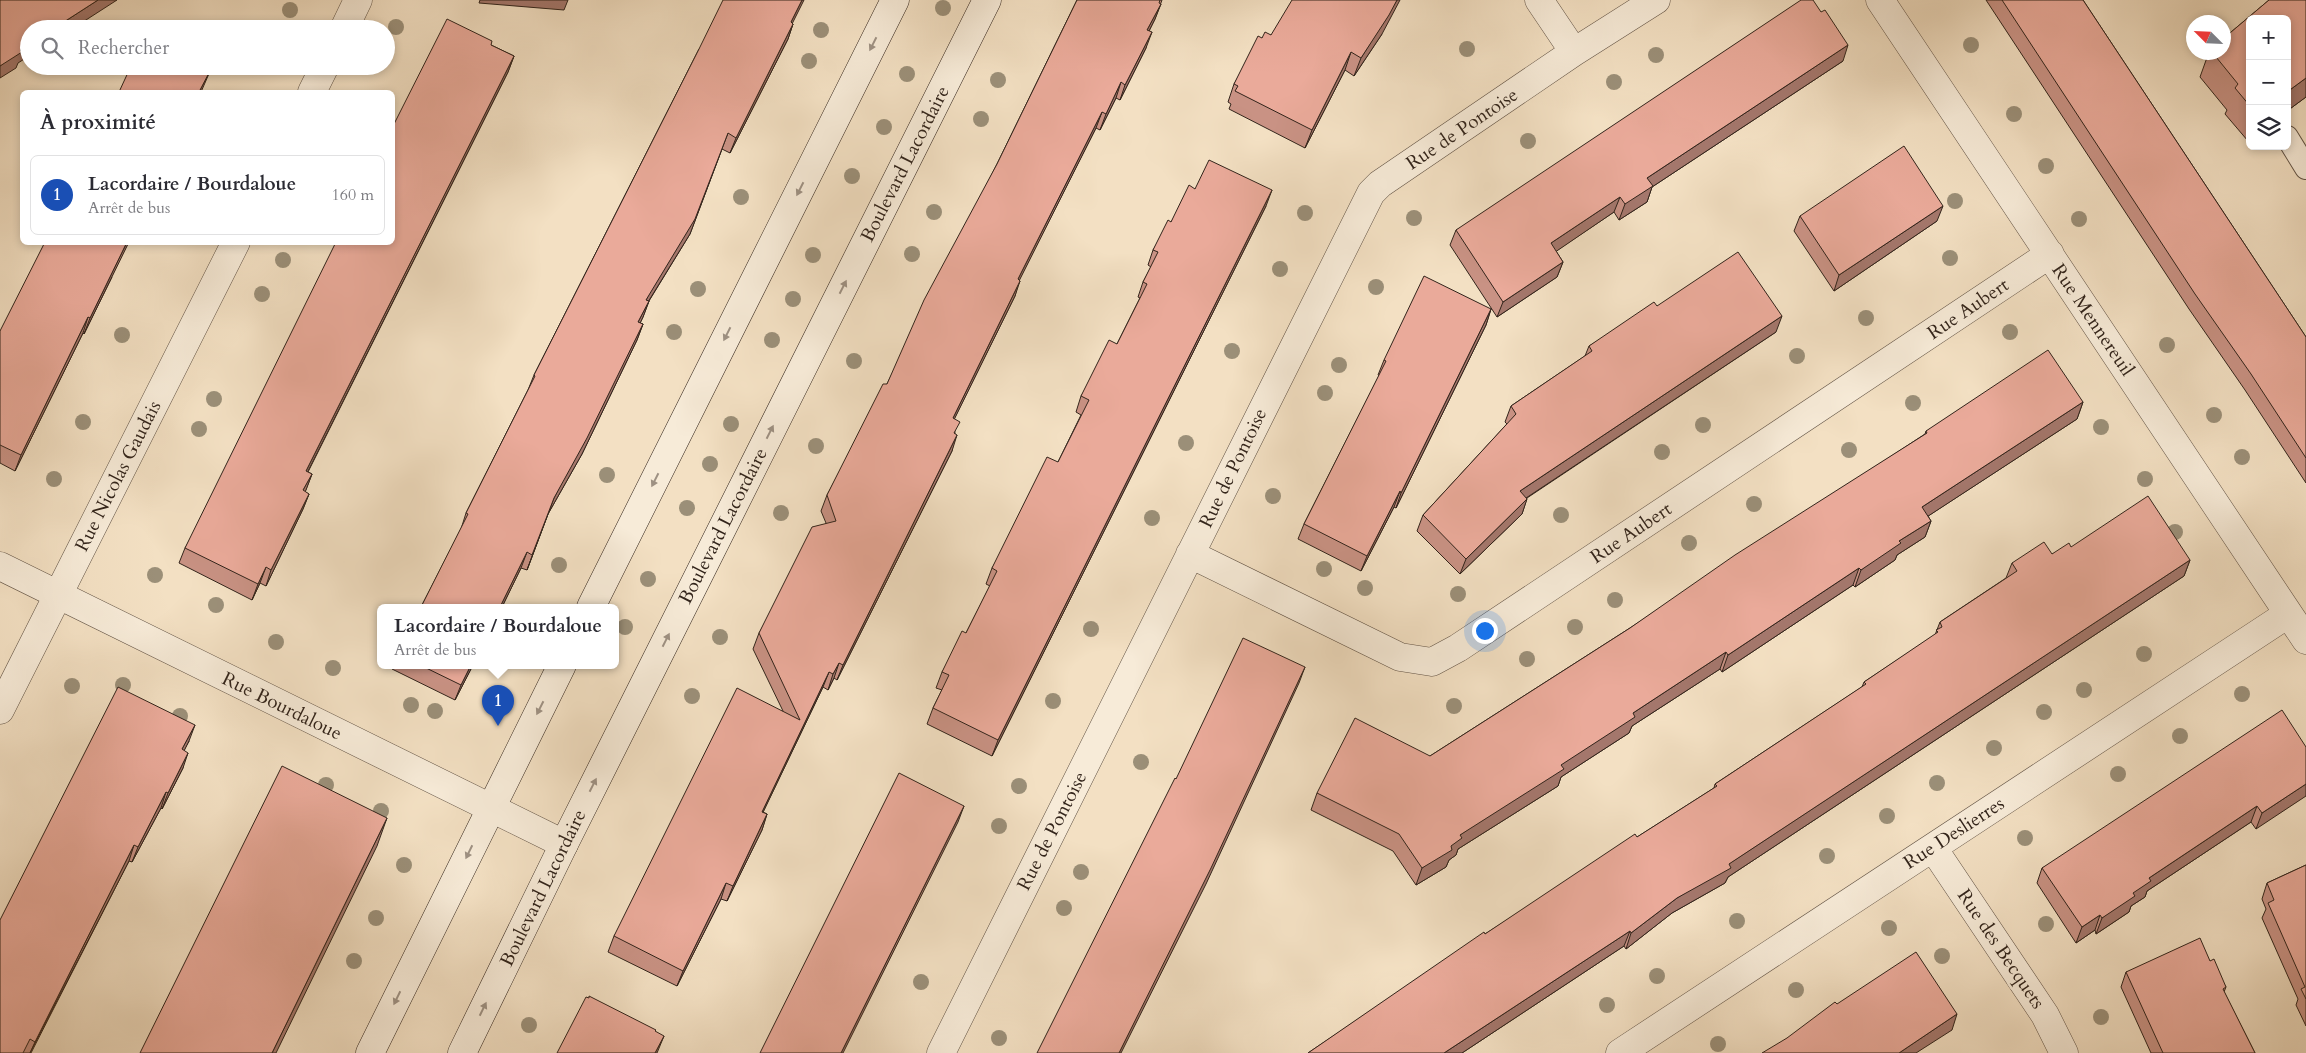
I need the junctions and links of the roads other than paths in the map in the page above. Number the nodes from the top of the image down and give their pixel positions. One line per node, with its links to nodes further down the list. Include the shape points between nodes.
1 (358, 0): 7 (street)
2 (895, 0): 18 (street, one-way to 18)
3 (987, 0): 24 (street, Boulevard Lacordaire, one-way to 3)
4 (1539, 0): 8 (street)
5 (1656, 0): 8 (street, Rue de Pontoise)
6 (1880, 0): 14 (street, Rue Mennereuil)
7 (348, 20)
8 (1574, 52): 15 (street, Rue de Pontoise, via 1370,193)
9 (320, 75): 10 (street)
10 (313, 90)
11 (2291, 144): 12 (lane)
12 (2306, 168)
13 (234, 245): 17 (street, Rue Nicolas Gaudais)
14 (2050, 254): 15 (street, Rue Aubert, via 1458,648 1432,662 1400,657); 19 (street, Rue Mennereuil)
15 (1190, 554): 28 (street, Rue de Pontoise)
16 (0, 566): 17 (street, Rue Bourdaloue)
17 (58, 595): 22 (street, Rue Nicolas Gaudais); 23 (street, Rue Bourdaloue)
18 (593, 604)
19 (2288, 614): 20 (street, Rue Mennereuil); 25 (street, Rue Deslierres)
20 (2306, 640)
21 (560, 669): 23 (street, one-way to 23)
22 (0, 710)
23 (490, 808): 24 (street, Rue Bourdaloue); 26 (street, one-way to 26)
24 (564, 844): 27 (street, Boulevard Lacordaire, one-way to 24)
25 (1933, 848): 29 (street, Rue Deslierres); 30 (street, Rue des Becquets, via 2045,1014)
26 (370, 1053)
27 (462, 1053)
28 (941, 1053)
29 (1620, 1053)
30 (2064, 1053)

